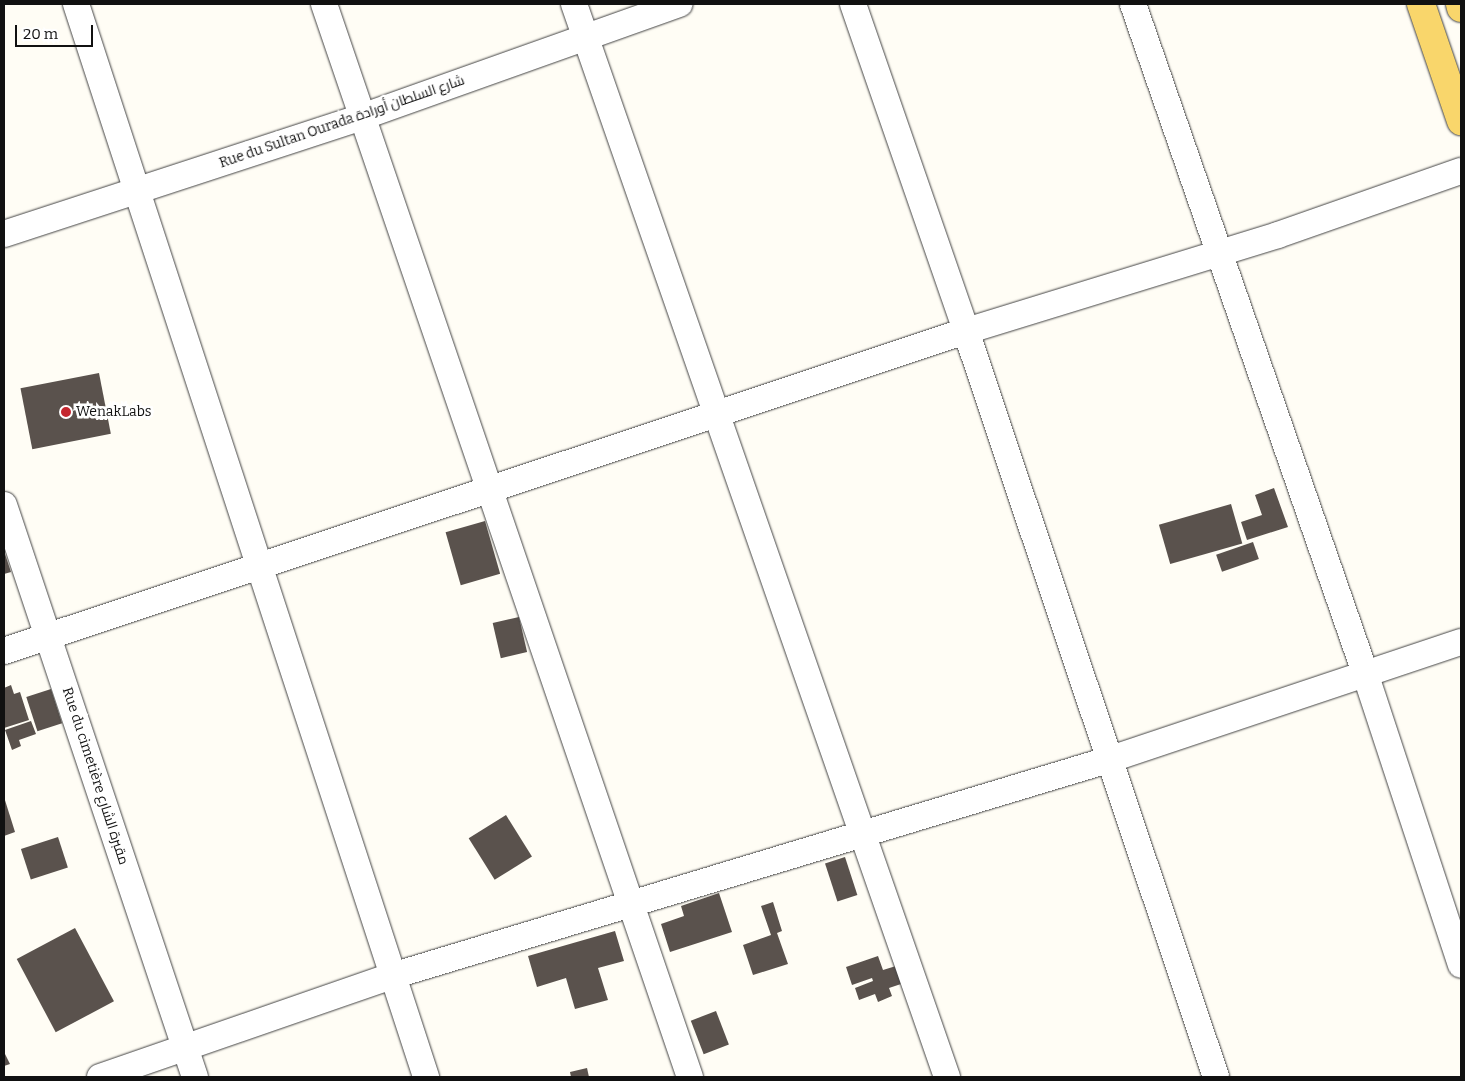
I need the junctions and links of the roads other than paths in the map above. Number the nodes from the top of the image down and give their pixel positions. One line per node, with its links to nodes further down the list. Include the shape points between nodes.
1 (76, 4): 14 (street)
2 (324, 4): 11 (street)
3 (574, 4): 10 (street)
4 (679, 4): 10 (street, Rue du Sultan Ourada شارع السلطان أورادة)
5 (853, 4): 17 (street)
6 (1133, 4): 16 (street)
7 (1421, 4): 12 (main road)
8 (1460, 4): 9 (main road)
9 (1461, 8)
10 (585, 35): 11 (street, Rue du Sultan Ourada شارع السلطان أورادة); 18 (street)
11 (362, 117): 14 (street, Rue du Sultan Ourada شارع السلطان أورادة); 19 (street)
12 (1461, 121)
13 (1461, 170): 16 (street, via 1295,229)
14 (137, 192): 15 (street, Rue du Sultan Ourada شارع السلطان أورادة); 21 (street)
15 (4, 234)
16 (1220, 251): 17 (street); 25 (street)
17 (966, 331): 18 (street); 26 (street)
18 (718, 415): 19 (street); 27 (street)
19 (492, 489): 21 (street); 28 (street)
20 (4, 505): 22 (street, Rue du cimetière مقبرة الشارع)
21 (261, 567): 22 (street); 30 (street)
22 (50, 636): 24 (street); 31 (street, Rue du cimetière مقبرة الشارع)
23 (1461, 642): 25 (street)
24 (4, 651)
25 (1366, 673): 26 (street); 29 (street)
26 (1111, 759): 27 (street); 37 (street)
27 (862, 832): 28 (street); 36 (street)
28 (632, 905): 30 (street); 35 (street)
29 (1461, 965)
30 (392, 976): 31 (street); 34 (street)
31 (184, 1047): 32 (street); 33 (street, Rue du cimetière مقبرة الشارع)
32 (100, 1077)
33 (195, 1077)
34 (426, 1077)
35 (690, 1077)
36 (947, 1077)
37 (1216, 1077)

